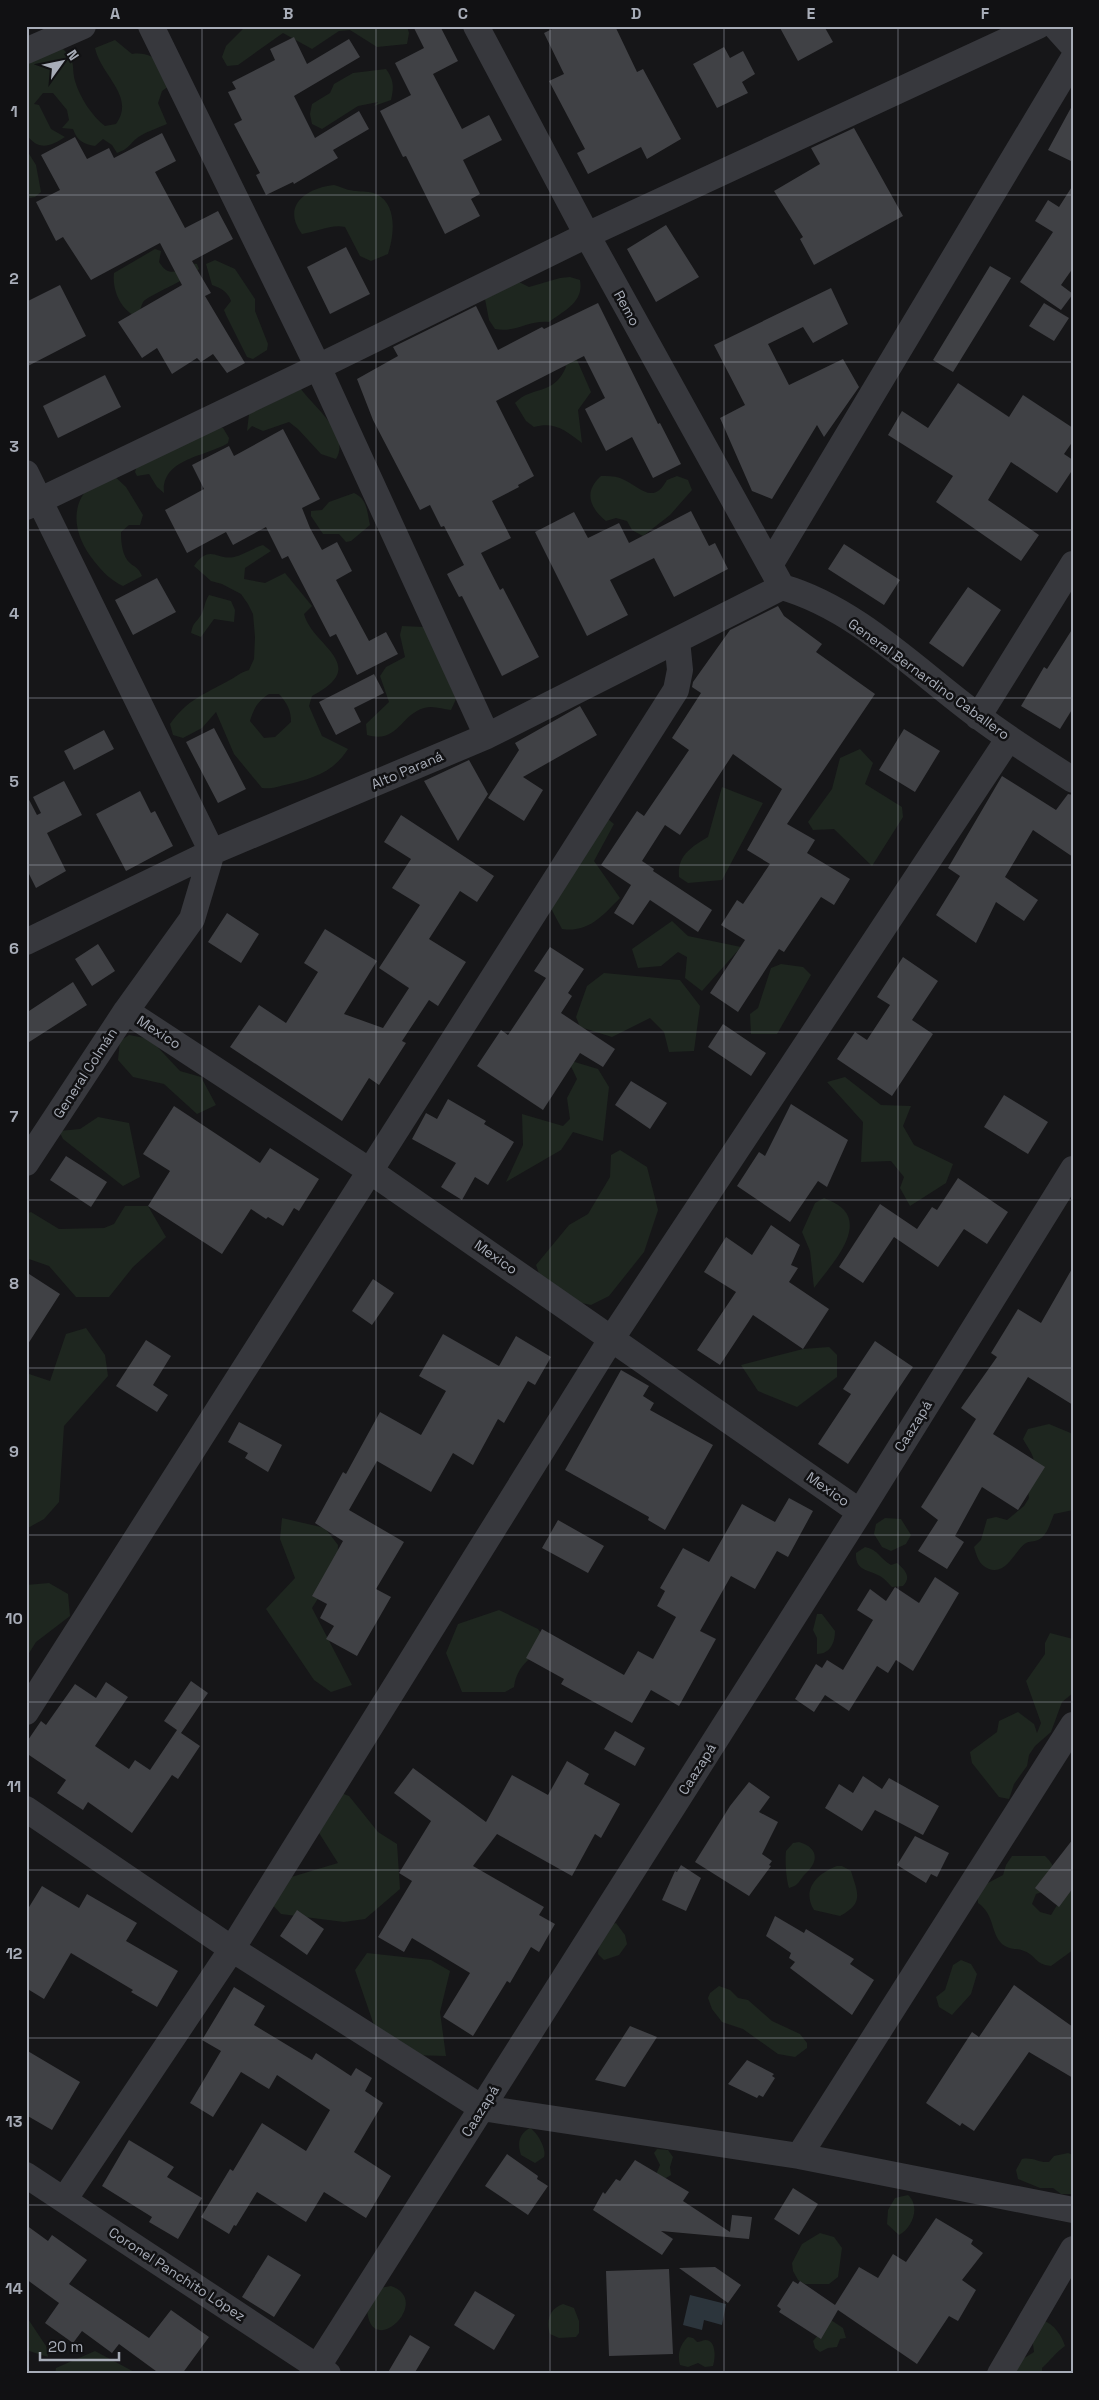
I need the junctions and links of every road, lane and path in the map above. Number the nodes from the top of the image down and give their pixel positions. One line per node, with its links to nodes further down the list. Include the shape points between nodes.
1 (83, 26): 7 (street)
2 (151, 26): 10 (street)
3 (476, 26): 9 (street, Remo)
4 (1038, 26): 9 (street)
5 (1055, 26): 6 (street)
6 (1073, 46)
7 (26, 52)
8 (1073, 59): 14 (street, via 815,492)
9 (587, 235): 10 (street); 14 (street, Remo)
10 (318, 367): 12 (street); 17 (street)
11 (26, 472): 12 (street)
12 (33, 503): 20 (street)
13 (1073, 564): 16 (street)
14 (776, 576): 15 (street, Alto Paraná); 16 (street, General Bernardino Caballero, via 888,645)
15 (677, 640): 17 (street, Alto Paraná); 25 (street, via 680,670 676,690)
16 (978, 717): 18 (street, General Bernardino Caballero)
17 (487, 736): 20 (street, Alto Paraná)
18 (1010, 738): 19 (street, General Bernardino Caballero); 26 (street)
19 (1073, 780)
20 (212, 852): 21 (street, Alto Paraná); 22 (street, General Colmán, via 192,919)
21 (26, 942)
22 (126, 1011): 23 (street, General Colmán); 25 (street, Mexico)
23 (26, 1163)
24 (1073, 1169): 27 (street, Caazapá)
25 (370, 1171): 26 (street, Mexico); 28 (street)
26 (612, 1338): 27 (street, Mexico); 31 (street)
27 (860, 1512): 32 (street, Caazapá)
28 (26, 1712)
29 (1073, 1725): 33 (street)
30 (26, 1809): 31 (street)
31 (232, 1949): 32 (street); 35 (street)
32 (482, 2108): 33 (street); 38 (street, Caazapá)
33 (799, 2156): 36 (street)
34 (26, 2175): 35 (street, Coronel Panchito López)
35 (64, 2200): 38 (street, Coronel Panchito López)
36 (1073, 2210)
37 (1073, 2249): 39 (street)
38 (323, 2370)
39 (1000, 2374)

